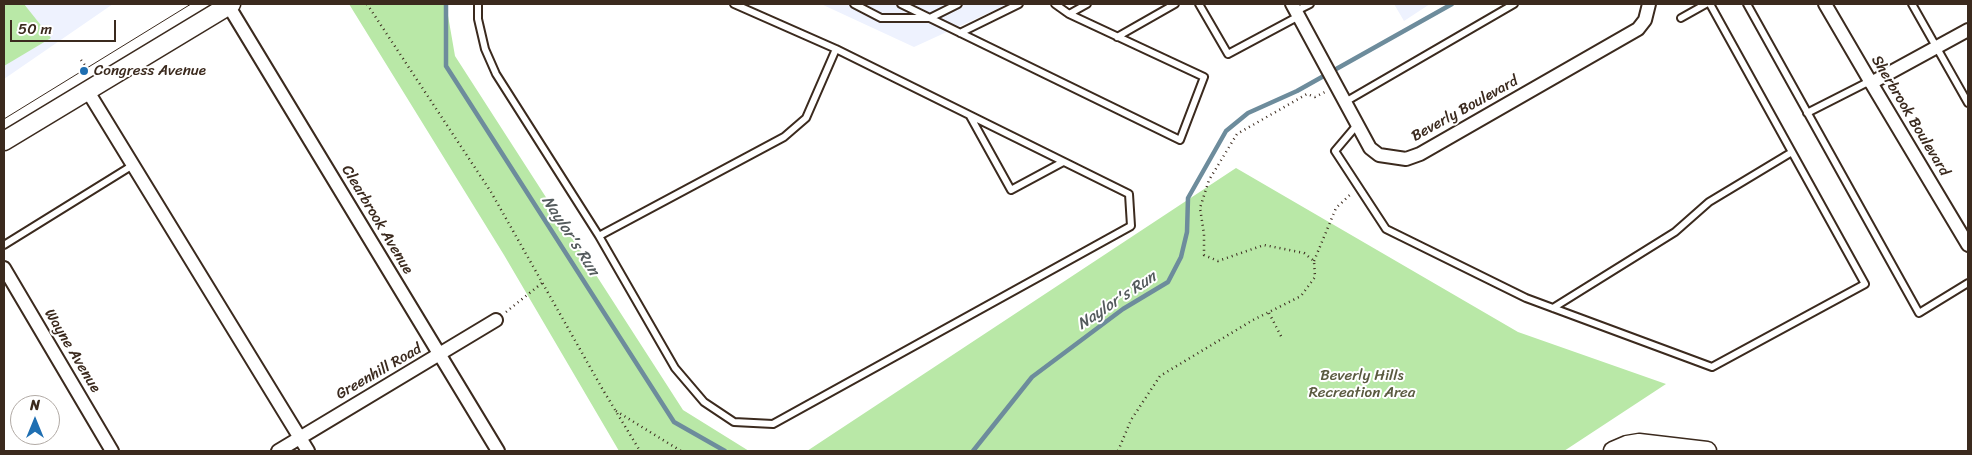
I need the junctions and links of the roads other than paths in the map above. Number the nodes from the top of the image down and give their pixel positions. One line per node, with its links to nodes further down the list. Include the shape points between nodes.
1 (478, 4): 39 (lane, via 485,49 496,74)
2 (734, 4): 27 (lane)
3 (854, 4): 21 (lane, via 881,18)
4 (901, 4): 21 (lane)
5 (958, 4): 21 (lane)
6 (1019, 4): 24 (lane)
7 (1055, 4): 20 (lane)
8 (1088, 4): 20 (lane)
9 (1175, 4): 25 (lane)
10 (1199, 4): 19 (lane, via 1228,54)
11 (1310, 4): 19 (lane)
12 (1514, 4): 30 (lane)
13 (1649, 4): 34 (street, Beverly Boulevard, via 1646,20 1638,29 1420,154 1406,159 1378,155 1370,148)
14 (1708, 4): 22 (lane); 36 (lane)
15 (1747, 4): 32 (lane)
16 (1825, 4): 28 (street, Sherbrook Boulevard)
17 (1912, 4): 26 (lane)
18 (230, 5): 29 (main road); 46 (street, Clearbrook Avenue)
19 (1296, 10): 30 (street, Beverly Boulevard)
20 (1069, 14): 25 (lane)
21 (930, 18): 24 (lane)
22 (1681, 18)
23 (1968, 30): 26 (street)
24 (960, 33): 25 (lane, via 1180,140 1204,77)
25 (1117, 36)
26 (1937, 47): 28 (street); 31 (lane)
27 (836, 49): 33 (lane); 39 (lane, via 806,118 784,136)
28 (1870, 82): 32 (lane); 41 (street, Sherbrook Boulevard)
29 (87, 90): 35 (main road); 38 (street)
30 (1345, 102): 34 (street, Beverly Boulevard)
31 (1968, 103)
32 (1808, 113): 43 (lane, via 1919,313)
33 (970, 116): 37 (lane); 37 (lane, via 1011,190)
34 (1357, 125): 44 (lane, via 1334,151 1386,228 1526,298)
35 (4, 141)
36 (1792, 152): 44 (lane, via 1709,202 1675,232); 44 (lane, via 1865,284 1712,366)
37 (1063, 162): 39 (lane, via 1129,194 1130,226 773,424 734,422 704,402 675,368)
38 (133, 166): 40 (lane); 47 (street)
39 (599, 236)
40 (4, 245)
41 (1968, 245)
42 (4, 268): 48 (street, Wayne Avenue)
43 (1968, 283)
44 (1553, 308)
45 (496, 320): 46 (street, Greenhill Road)
46 (440, 355): 47 (street, Greenhill Road); 51 (street, Clearbrook Avenue)
47 (300, 438): 49 (street, Greenhill Road); 50 (street)
48 (112, 451)
49 (278, 451)
50 (308, 451)
51 (498, 451)
52 (1613, 451): 53 (main road, via 1639,443)
53 (1707, 451)

